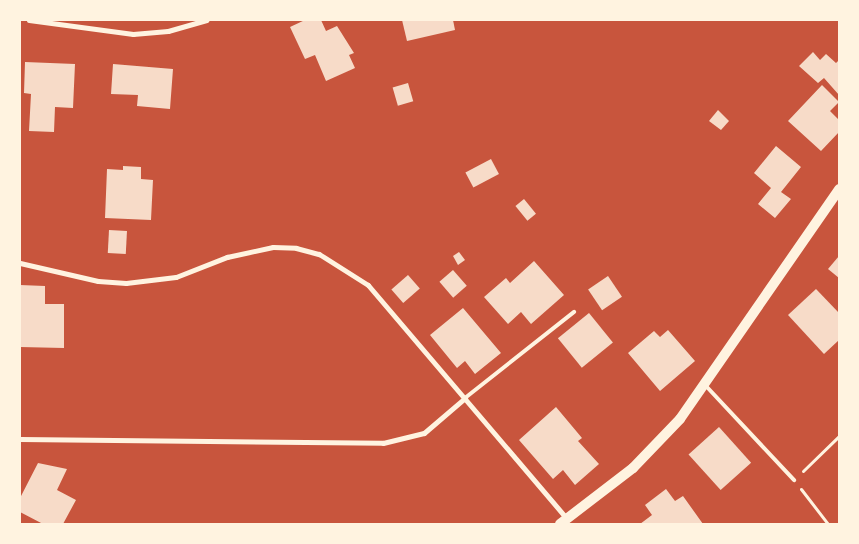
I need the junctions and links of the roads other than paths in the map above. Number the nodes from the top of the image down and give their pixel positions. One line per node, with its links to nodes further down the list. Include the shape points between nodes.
1 (29, 20): 2 (street, via 133,34 168,31)
2 (206, 20)
3 (839, 189): 6 (main road)
4 (20, 263): 7 (street, via 98,282 126,283 176,278 227,257 273,247 319,254 368,285)
5 (574, 312): 7 (lane)
6 (706, 386): 9 (lane); 10 (main road, via 680,419 633,468)
7 (465, 398): 8 (street, via 424,433 384,443); 10 (street)
8 (20, 439)
9 (794, 480)
10 (564, 522)

